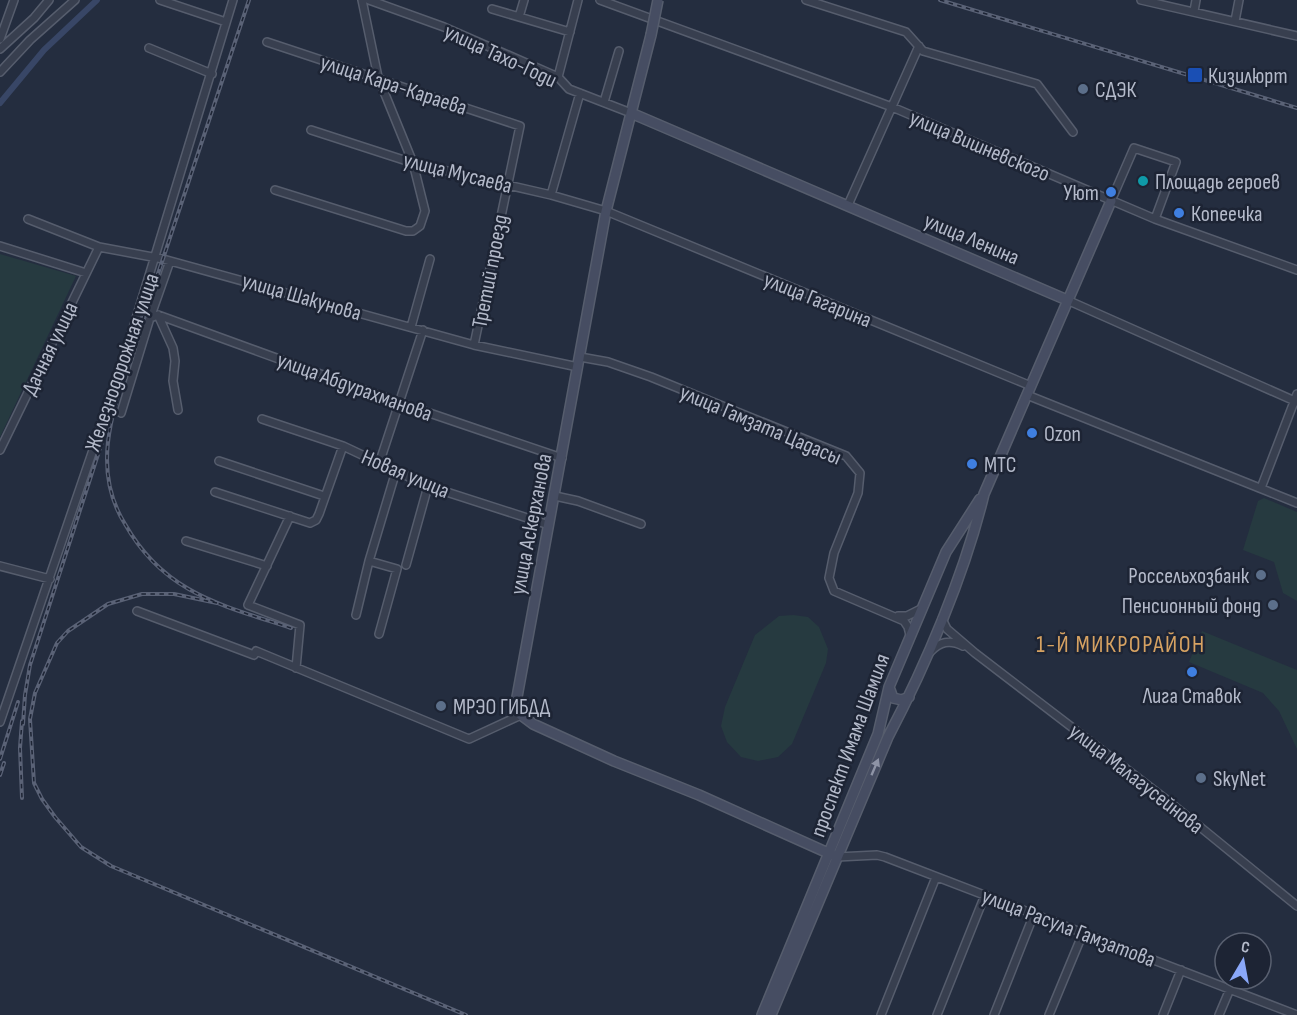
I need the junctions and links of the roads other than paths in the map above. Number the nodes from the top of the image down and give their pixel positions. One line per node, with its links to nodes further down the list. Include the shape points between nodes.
1 (14, 0): 23 (street)
2 (49, 0): 27 (street)
3 (75, 0): 29 (street)
4 (160, 0): 20 (street)
5 (233, 0): 20 (street, Железнодорожная улица)
6 (362, 0): 31 (street)
7 (369, 0): 32 (street, улица Тахо-Годи, via 444,27)
8 (524, 0): 18 (street)
9 (578, 0): 21 (street)
10 (600, 0): 35 (street, улица Вишневского)
11 (658, 0): 36 (street, улица Аскерханова, bridge)
12 (806, 0): 25 (street, via 906,32)
13 (1141, 0): 17 (street)
14 (1196, 0): 17 (street)
15 (1239, 0): 19 (street)
16 (492, 9): 18 (street)
17 (1194, 11): 19 (street)
18 (519, 17): 21 (street)
19 (1235, 21): 22 (street)
20 (226, 22): 30 (street, Железнодорожная улица)
21 (570, 32): 32 (street)
22 (1297, 36)
23 (0, 39)
24 (267, 42): 31 (street, улица Кара-Караева)
25 (919, 46): 35 (street); 39 (street, via 923,51 1037,84)
26 (149, 48): 30 (street)
27 (0, 49)
28 (619, 51): 34 (street)
29 (0, 72)
30 (212, 74): 51 (street, Железнодорожная улица)
31 (378, 77): 37 (street, улица Кара-Караева); 40 (street)
32 (558, 77): 33 (street, улица Тахо-Годи, via 569,89)
33 (580, 93): 34 (street, улица Тахо-Годи); 43 (street)
34 (604, 102): 36 (street, улица Тахо-Годи)
35 (892, 107): 44 (street, улица Вишневского); 45 (street)
36 (631, 113): 45 (street, улица Ленина); 46 (street, улица Аскерханова)
37 (520, 126): 41 (street, Третий проезд)
38 (311, 130): 40 (street, улица Мусаева)
39 (1073, 132)
40 (413, 163): 41 (street, улица Мусаева); 42 (street, via 425,212 420,226 413,231)
41 (507, 184): 43 (street, улица Мусаева); 61 (street, Третий проезд)
42 (275, 190)
43 (551, 195): 46 (street, улица Мусаева)
44 (1111, 201): 48 (street, улица Вишневского); 48 (street, via 1134,148 1176,162); 56 (street, проспект Имама Шамиля)
45 (848, 205): 56 (street, улица Ленина)
46 (606, 212): 62 (street, улица Аскерханова); 64 (street, улица Гагарина)
47 (28, 219): 50 (street, улица Шакунова)
48 (1155, 219): 54 (street, улица Вишневского)
49 (0, 246): 55 (street)
50 (99, 247): 51 (street, улица Шакунова); 55 (street, Дачная улица)
51 (156, 257): 53 (street, улица Шакунова); 93 (street, Железнодорожная улица)
52 (430, 259): 59 (street)
53 (170, 261): 58 (street); 59 (street, улица Шакунова)
54 (1297, 270)
55 (86, 273): 71 (street, Дачная улица)
56 (1067, 300): 64 (street, проспект Имама Шамиля); 65 (street, улица Ленина)
57 (158, 315): 58 (street); 66 (street, улица Абдурахманова); 67 (street, via 176,361 173,381)
58 (150, 318): 68 (street)
59 (411, 327): 60 (street, улица Шакунова)
60 (423, 330): 61 (street, улица Шакунова); 66 (street)
61 (474, 345): 63 (street, улица Шакунова)
62 (580, 357): 63 (street, улица Аскерханова); 97 (street, улица Гамзата Цадасы, via 609,362 651,377 846,456 860,473 858,493 834,553 829,578 834,591)
63 (578, 367): 72 (street, улица Аскерханова)
64 (1029, 390): 77 (street, улица Гагарина); 79 (street, проспект Имама Шамиля)
65 (1296, 399): 77 (street)
66 (400, 403): 72 (street, улица Абдурахманова); 74 (street)
67 (178, 410)
68 (121, 413)
69 (262, 419): 70 (street, Новая улица)
70 (343, 446): 74 (street, Новая улица); 80 (street)
71 (0, 450)
72 (562, 458): 81 (street, улица Аскерханова)
73 (219, 461): 80 (street)
74 (379, 464): 75 (street, Новая улица)
75 (396, 471): 76 (street, Новая улица); 87 (street)
76 (428, 486): 85 (street, Новая улица); 88 (street)
77 (1262, 488): 82 (street, улица Гагарина)
78 (214, 492): 83 (street)
79 (984, 494): 89 (street, проспект Имама Шамиля); 92 (street, проспект Имама Шамиля)
80 (324, 496): 83 (street, via 314,522)
81 (555, 496): 84 (street); 85 (street, улица Аскерханова)
82 (1297, 503)
83 (290, 516): 91 (street)
84 (641, 524)
85 (549, 525): 106 (street, улица Аскерханова, via 517,697)
86 (186, 541): 91 (street)
87 (369, 561): 96 (street); 99 (street, via 397,568)
88 (406, 565)
89 (940, 565): 92 (street, via 954,560); 94 (street, проспект Имама Шамиля)
90 (0, 566): 93 (street)
91 (267, 566): 103 (street, via 248,605 300,625)
92 (959, 575): 98 (street, проспект Имама Шамиля)
93 (50, 579): 107 (street, Железнодорожная улица)
94 (921, 609): 97 (street, via 907,616); 100 (street, проспект Имама Шамиля)
95 (137, 611): 103 (street)
96 (356, 615)
97 (895, 616): 100 (street, via 909,627)
98 (942, 619): 101 (street, via 947,629); 102 (street, проспект Имама Шамиля)
99 (379, 634)
100 (910, 635): 104 (street, проспект Имама Шамиля)
101 (975, 653): 102 (street, via 951,642 938,644); 111 (street, улица Малагусейнова)
102 (926, 655): 105 (street, проспект Имама Шамиля)
103 (296, 668): 106 (street, via 469,739)
104 (889, 687): 105 (street, via 893,698); 108 (street, проспект Имама Шамиля, via 878,734)
105 (909, 697): 108 (street, проспект Имама Шамиля, one-way to 105)
106 (521, 715): 108 (street, via 614,761)
107 (0, 722)
108 (834, 855): 109 (street, улица Расула Гамзатова, via 877,855); 119 (street, проспект Имама Шамиля); 120 (street, проспект Имама Шамиля)
109 (936, 877): 110 (street, улица Расула Гамзатова); 121 (street)
110 (985, 896): 112 (street, улица Расула Гамзатова); 122 (street)
111 (1297, 906)
112 (1034, 914): 113 (street, улица Расула Гамзатова); 123 (street)
113 (1083, 933): 114 (street, улица Расула Гамзатова); 124 (street)
114 (1181, 970): 115 (street, улица Расула Гамзатова); 125 (street)
115 (1213, 982)
116 (1229, 991): 126 (street)
117 (1234, 991): 118 (street, улица Расула Гамзатова)
118 (1278, 1012): 127 (street, улица Расула Гамзатова)
119 (762, 1015)
120 (771, 1015)
121 (880, 1015)
122 (937, 1015)
123 (993, 1015)
124 (1049, 1015)
125 (1163, 1015)
126 (1219, 1015)
127 (1297, 1015)

